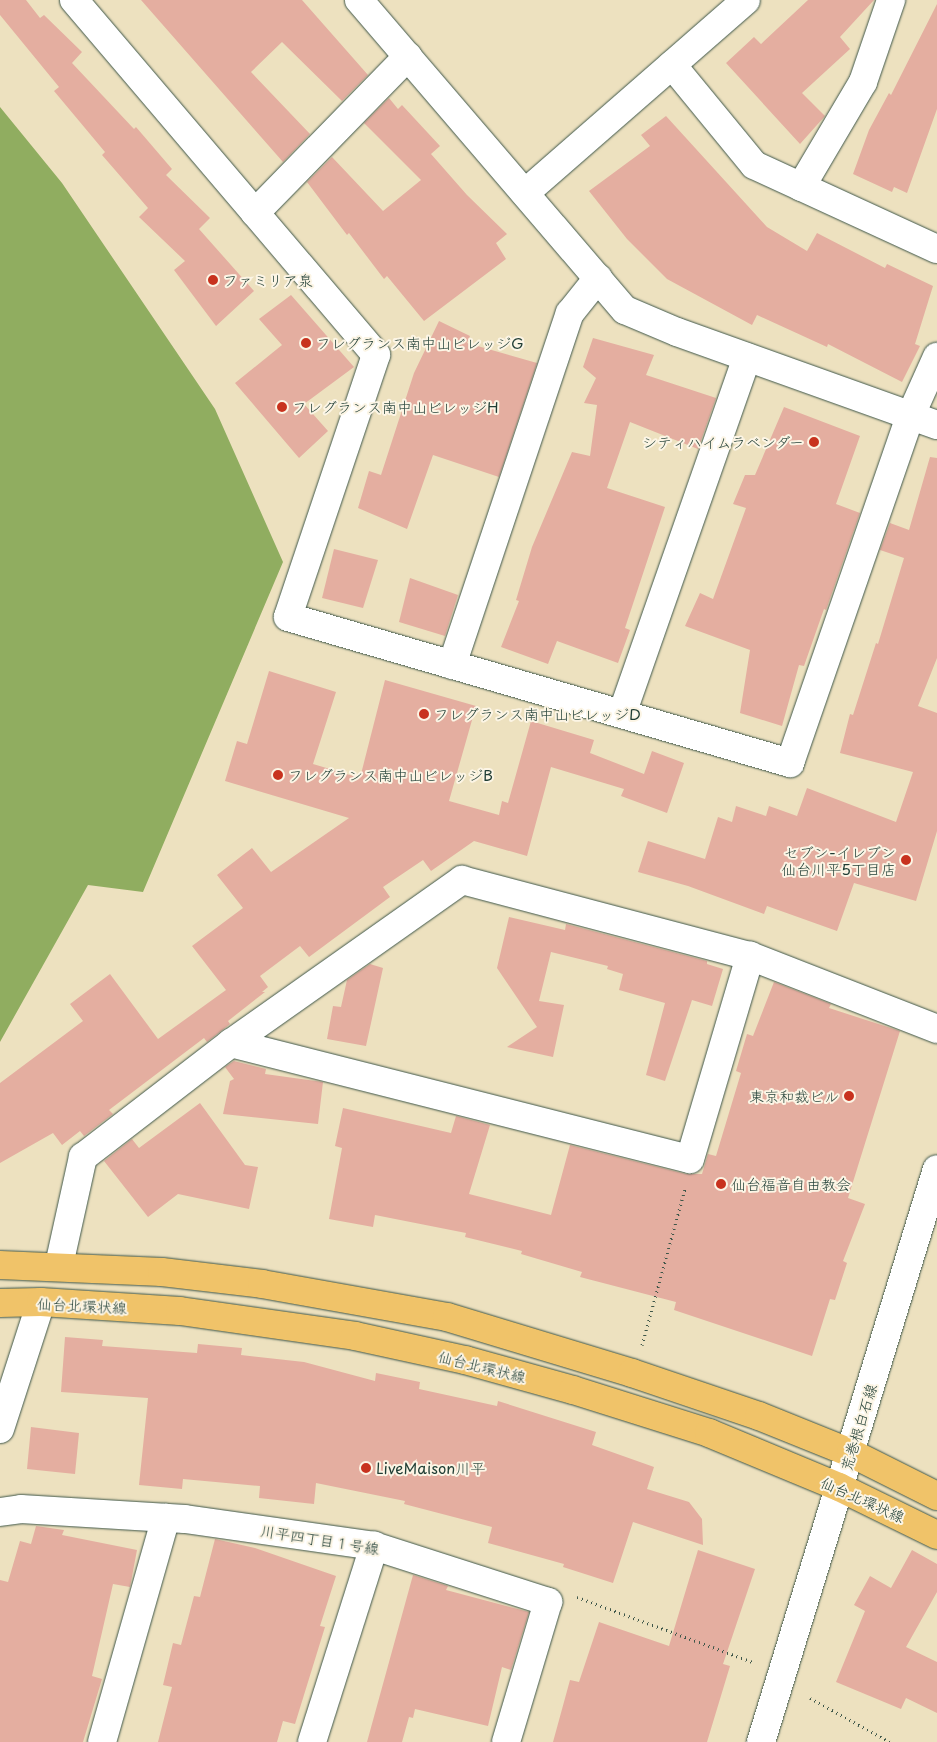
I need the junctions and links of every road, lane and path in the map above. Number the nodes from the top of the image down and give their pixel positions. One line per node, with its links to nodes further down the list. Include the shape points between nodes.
1 (74, 0): 9 (street)
2 (360, 0): 5 (street)
3 (746, 0): 6 (street)
4 (891, 0): 7 (street, via 862,82)
5 (408, 56): 8 (street); 9 (street)
6 (672, 65): 7 (street, via 754,165); 8 (street)
7 (801, 187): 10 (street)
8 (525, 193): 11 (street)
9 (255, 214): 16 (street, via 376,355 288,617)
10 (937, 249)
11 (598, 278): 12 (street, via 625,310); 16 (street, via 570,313)
12 (747, 357): 14 (street); 17 (street)
13 (937, 357): 14 (street)
14 (910, 417): 15 (street); 17 (street, via 790,763)
15 (937, 425)
16 (452, 664): 17 (street)
17 (622, 714)
18 (750, 956): 19 (street); 20 (street, via 462,880); 21 (street)
19 (937, 1028)
20 (231, 1043): 21 (street); 24 (street, via 83,1157)
21 (690, 1159): 27 (path, via 690,1171)
22 (937, 1169): 29 (street, 荒巻根白石線)
23 (0, 1265): 24 (main road)
24 (59, 1265): 29 (main road, via 262,1284 447,1317 632,1372 759,1416)
25 (41, 1302): 26 (main road, 仙台北環状線); 28 (street); 30 (main road, 仙台北環状線, via 180,1311 355,1336 466,1360 710,1433)
26 (0, 1303)
27 (642, 1346)
28 (0, 1429)
29 (851, 1453): 30 (street, 荒巻根白石線); 31 (main road)
30 (839, 1487): 34 (main road, 仙台北環状線); 42 (street, 荒巻根白石線)
31 (937, 1496)
32 (0, 1512): 33 (street, 川平四丁目１号線, via 21,1509)
33 (166, 1518): 35 (street, 川平四丁目１号線); 39 (street)
34 (937, 1535)
35 (374, 1546): 36 (street, 川平四丁目１号線); 40 (street)
36 (548, 1602): 37 (path, via 572,1595); 41 (street)
37 (753, 1662)
38 (810, 1698): 43 (path)
39 (102, 1742)
40 (312, 1742)
41 (506, 1742)
42 (761, 1742)
43 (890, 1742)

